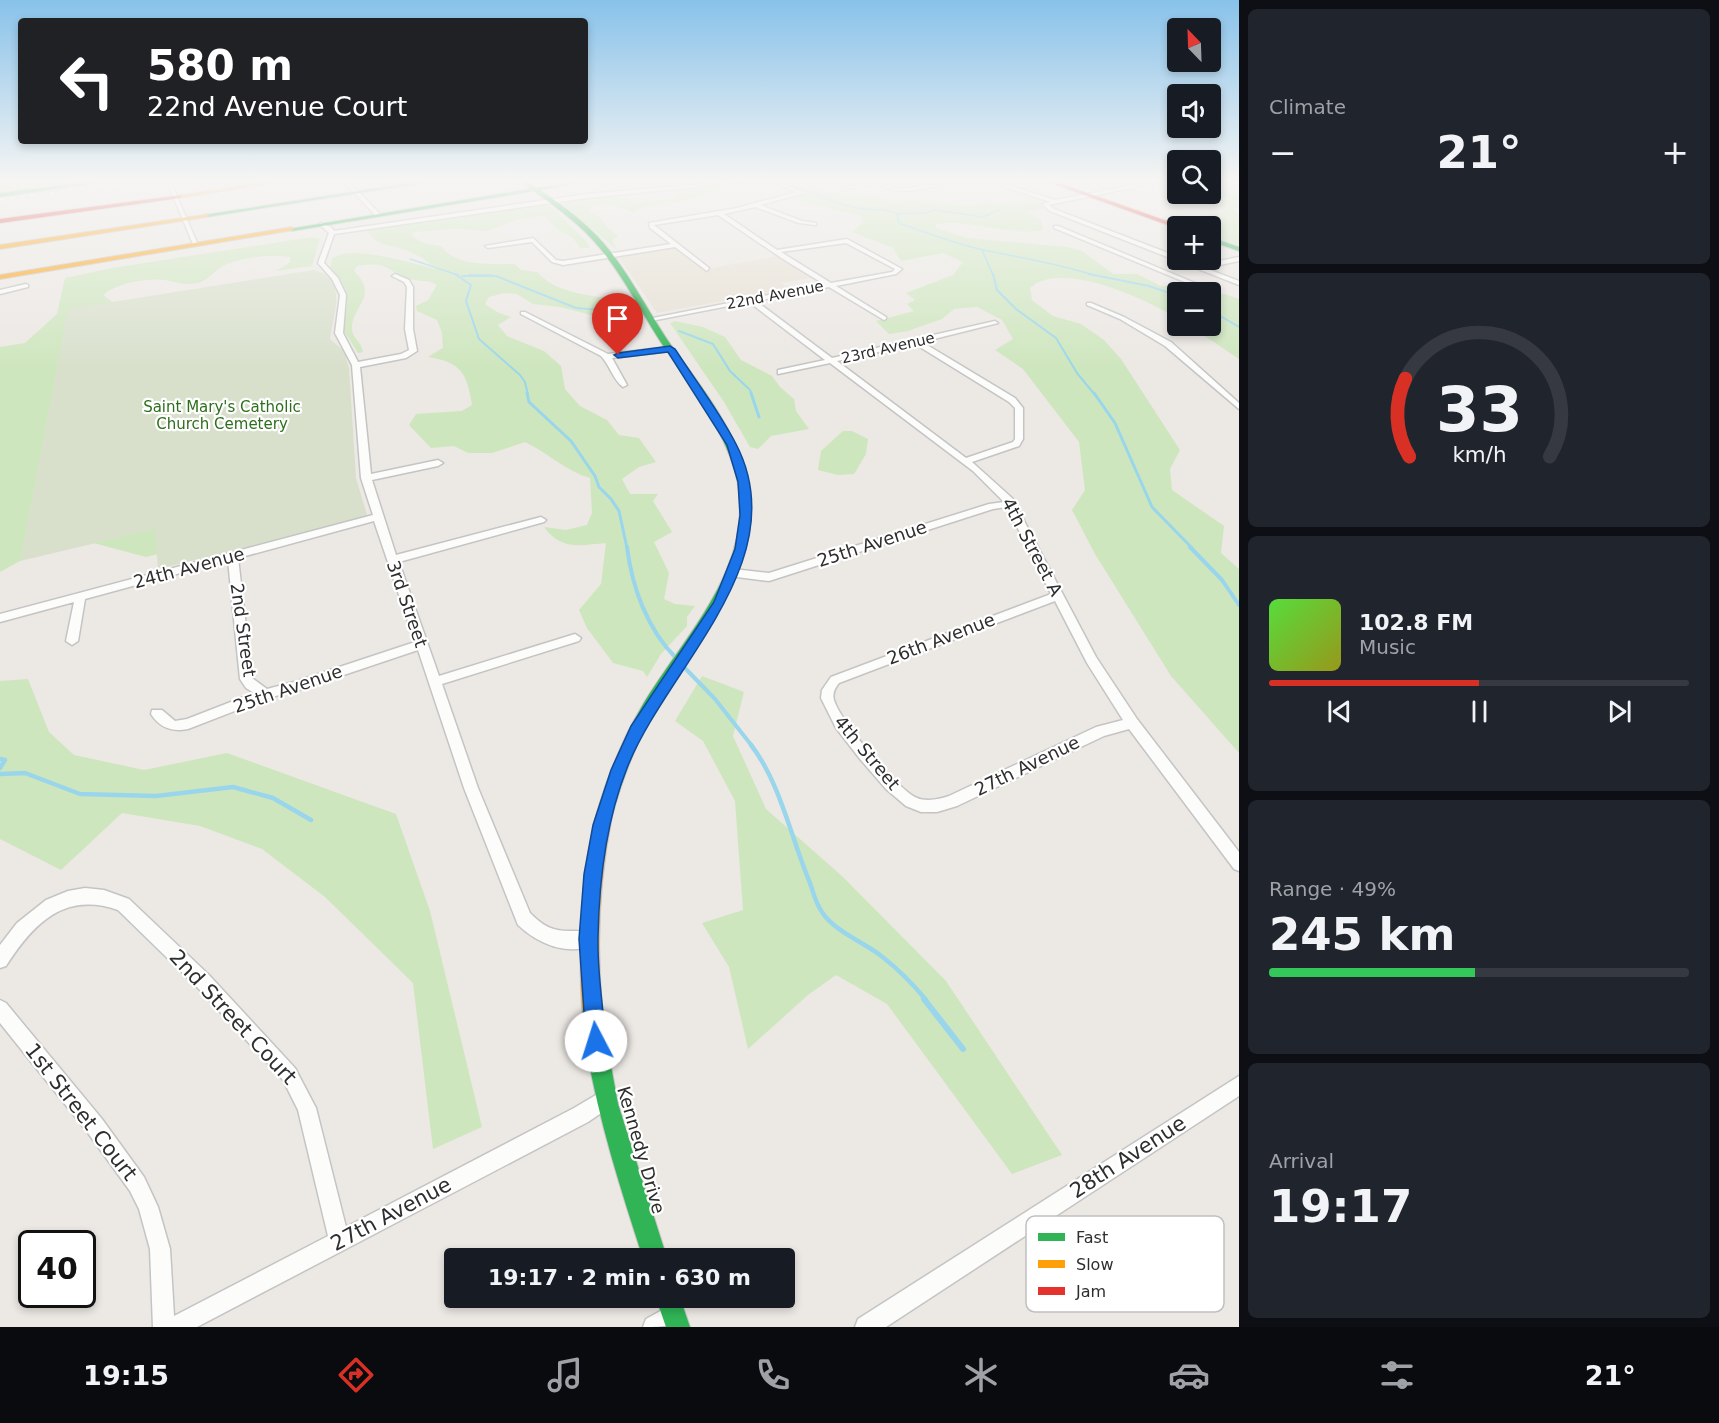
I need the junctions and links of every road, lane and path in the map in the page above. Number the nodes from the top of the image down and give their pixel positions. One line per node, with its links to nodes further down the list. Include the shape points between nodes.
1 (20, 244): 14 (street)
2 (196, 244): 22 (street)
3 (324, 244): 39 (street, 3rd Street, via 321,263 335,278 343,295 339,333)
4 (504, 244): 13 (street)
5 (537, 244): 17 (street, via 559,263)
6 (599, 244): 17 (street, Kennedy Drive)
7 (767, 244): 15 (street)
8 (825, 244): 15 (street, 22nd Avenue)
9 (855, 244): 26 (street, 22nd Avenue, via 898,271)
10 (1097, 244): 24 (street)
11 (1139, 244): 16 (street)
12 (676, 245): 17 (street); 20 (street)
13 (488, 246)
14 (0, 247)
15 (778, 251): 26 (street)
16 (1167, 255)
17 (609, 256): 33 (street, Kennedy Drive)
18 (1239, 259): 19 (street)
19 (1221, 263)
20 (707, 269)
21 (1206, 270): 25 (street)
22 (0, 276)
23 (395, 276): 39 (street, via 407,281 410,287 413,351)
24 (1189, 282)
25 (1239, 283)
26 (829, 285): 29 (street, 22nd Avenue); 32 (street)
27 (26, 286): 28 (street)
28 (0, 292)
29 (750, 300): 33 (street, 22nd Avenue); 38 (street, 4th Street A)
30 (1089, 304): 42 (street, via 1168,344)
31 (523, 313): 37 (street)
32 (884, 318)
33 (651, 319): 36 (street, Kennedy Drive)
34 (994, 323): 35 (street, 23rd Avenue)
35 (917, 342): 38 (street, 23rd Avenue); 43 (street, via 1019,408 1016,444)
36 (670, 349): 37 (street); 51 (street, Kennedy Drive, via 724,430 741,469 746,497 744,532)
37 (607, 356): 41 (street)
38 (831, 360): 40 (street, 23rd Avenue); 43 (street, 4th Street A)
39 (356, 365): 45 (street, 3rd Street)
40 (781, 372)
41 (623, 385)
42 (1239, 407)
43 (965, 461): 46 (street, 4th Street A, via 996,486)
44 (438, 463): 45 (street)
45 (366, 478): 47 (street, 3rd Street)
46 (1010, 504): 51 (street, 25th Avenue, via 992,506 770,577); 53 (street, 4th Street A)
47 (378, 517): 49 (street, 24th Avenue); 50 (street, 3rd Street)
48 (541, 520): 50 (street)
49 (233, 557): 52 (street, 24th Avenue); 60 (street, 2nd Street, via 246,679)
50 (392, 560): 57 (street, 3rd Street)
51 (733, 573): 65 (street, Kennedy Drive, via 711,617 644,716 618,770 601,825 592,874)
52 (80, 597): 54 (street, 24th Avenue); 56 (street)
53 (1059, 597): 59 (street, 26th Avenue, via 835,680); 62 (street, 4th Street A, via 1091,660)
54 (0, 618)
55 (575, 638): 58 (street)
56 (72, 641)
57 (421, 644): 58 (street, 3rd Street); 60 (street, 25th Avenue)
58 (434, 682): 65 (street, 3rd Street, via 471,788 524,919 548,937)
59 (828, 690): 63 (street, 4th Street, via 828,702 850,736 894,787)
60 (266, 694): 61 (street, 25th Avenue, via 179,726)
61 (157, 714)
62 (1132, 723): 63 (street, 27th Avenue, via 1101,730 952,802); 64 (street, 4th Street A)
63 (922, 806)
64 (1239, 864)
65 (588, 939): 69 (street, Kennedy Drive, via 596,1041)
66 (0, 960): 72 (street, 2nd Street Court, via 10,942 33,917 55,904 95,895 123,904 203,981 290,1074 307,1108)
67 (0, 1009): 75 (street, 1st Street Court, via 137,1184 160,1249)
68 (1239, 1086): 70 (street, 28th Avenue)
69 (606, 1098): 72 (street, 27th Avenue, via 581,1115); 73 (street, Kennedy Drive)
70 (1038, 1216)
71 (1026, 1224): 78 (street, 28th Avenue)
72 (339, 1241): 76 (street, 27th Avenue)
73 (652, 1248)
74 (673, 1313): 77 (street)
75 (164, 1327)
76 (175, 1327)
77 (654, 1327)
78 (866, 1327)

